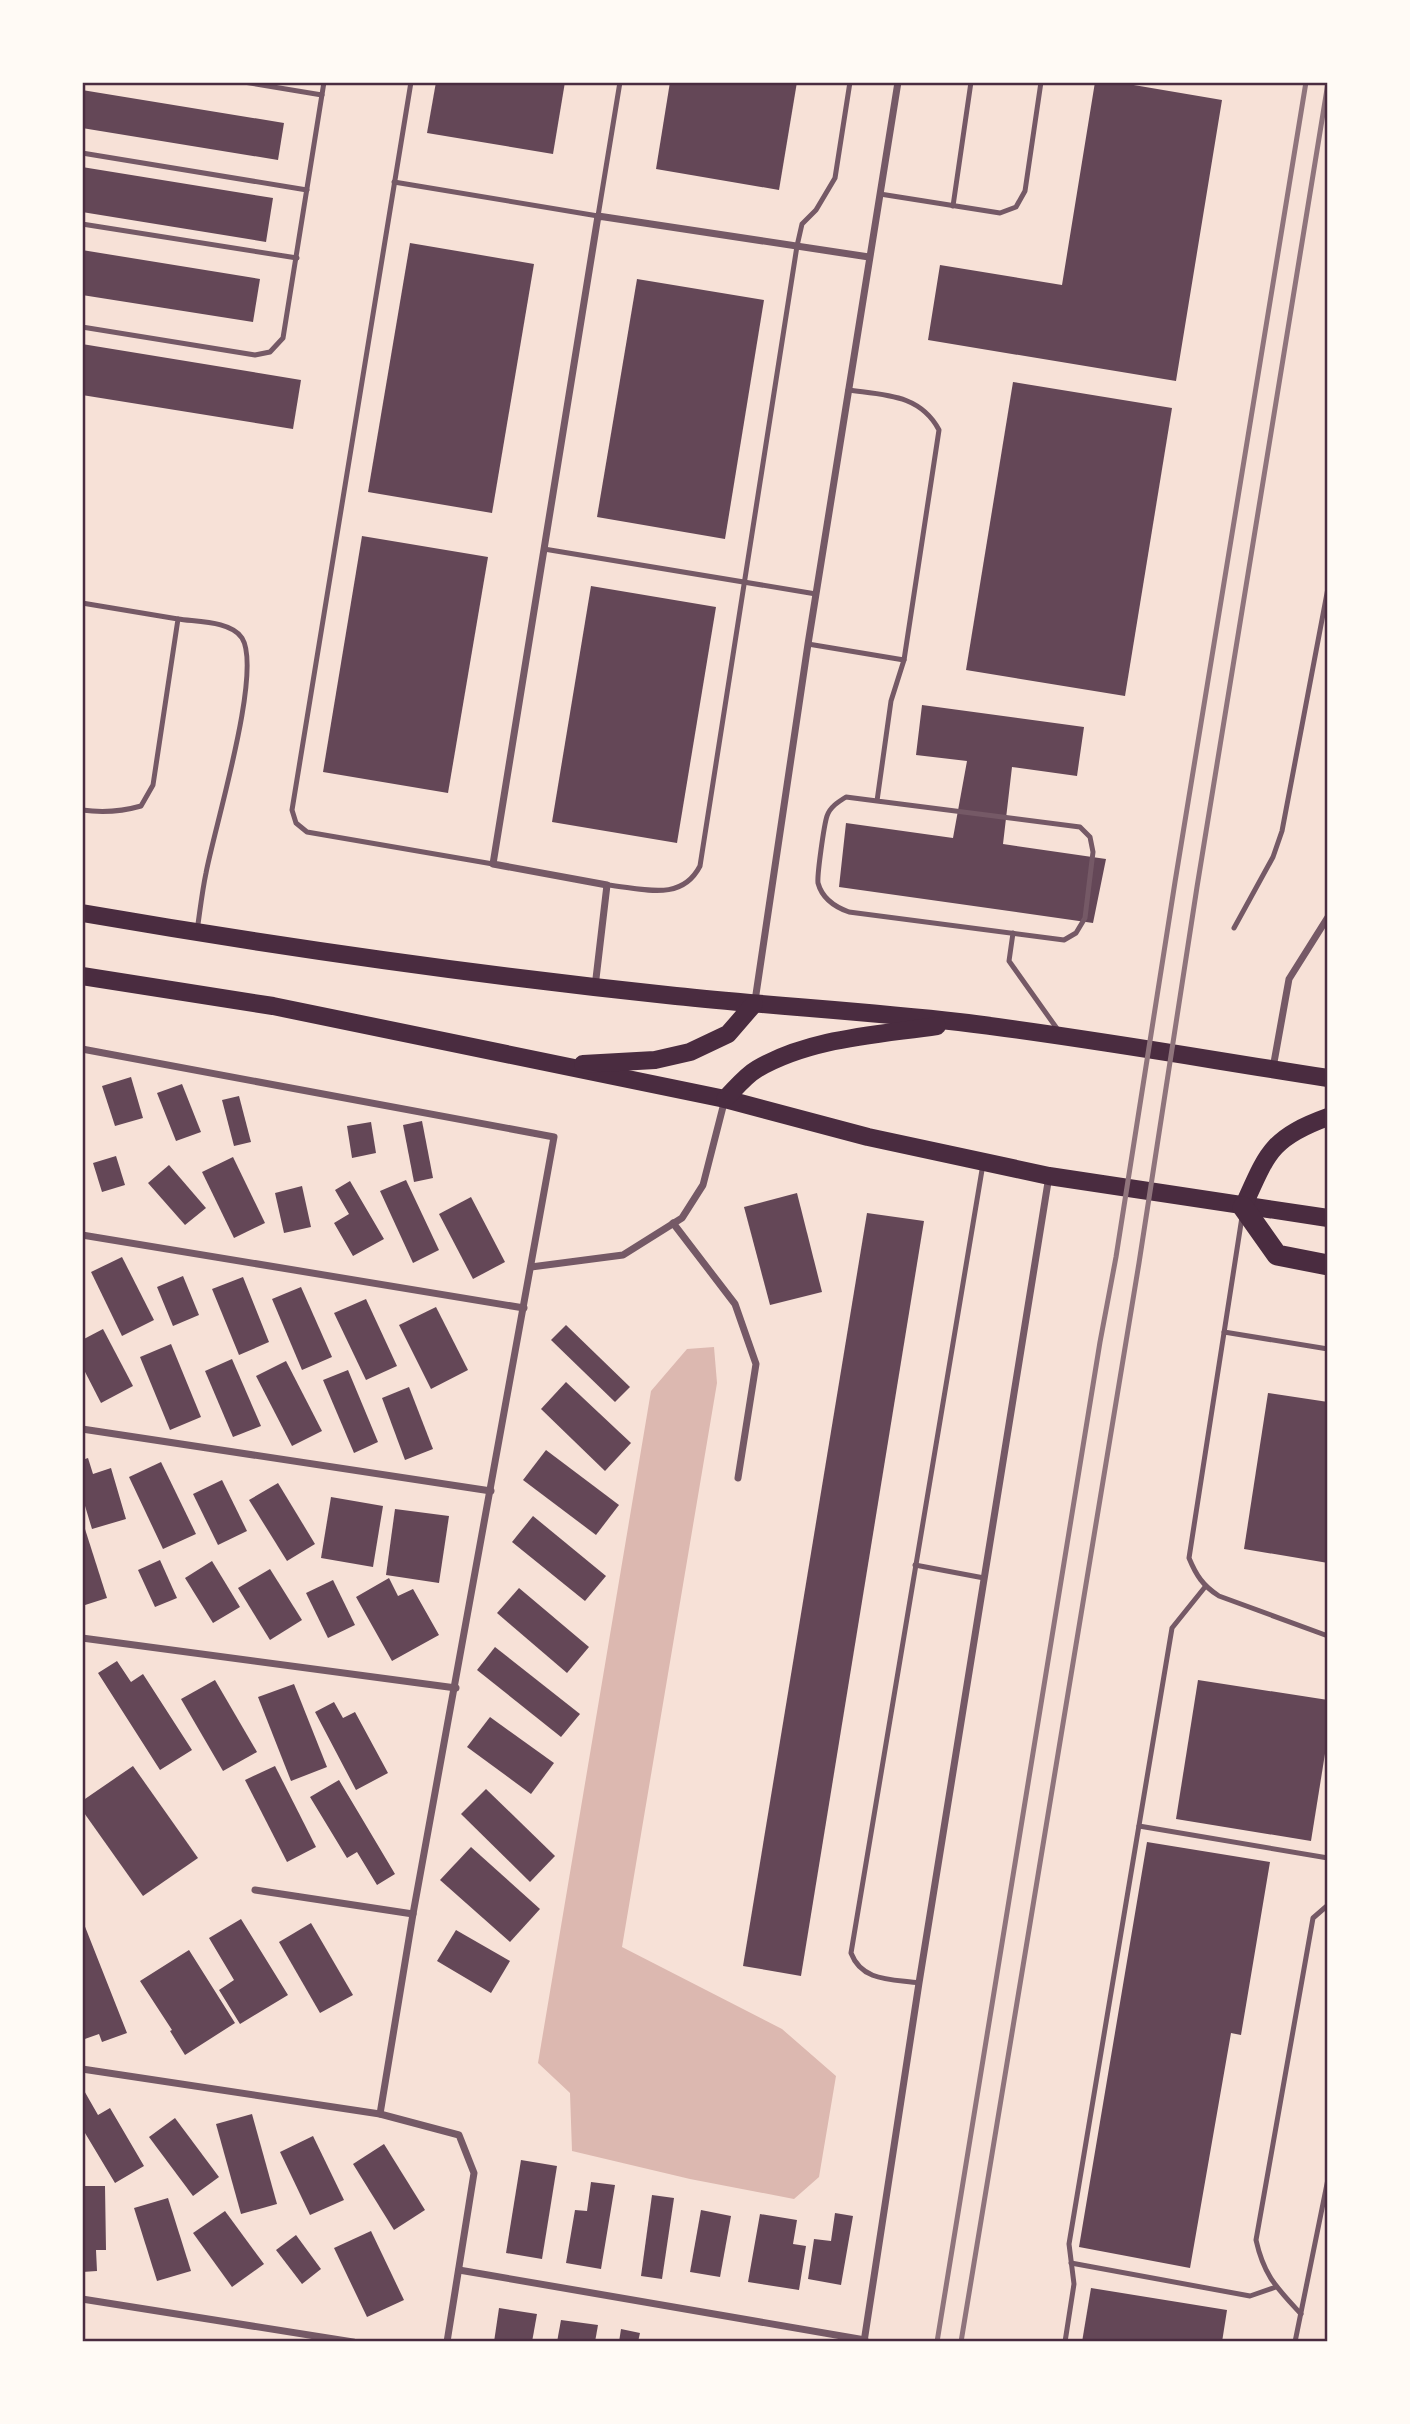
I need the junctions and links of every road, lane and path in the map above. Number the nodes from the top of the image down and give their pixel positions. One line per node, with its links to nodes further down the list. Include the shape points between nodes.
1 (244, 82): 9 (lane)
2 (324, 82): 9 (lane)
3 (411, 82): 11 (lane)
4 (620, 82): 15 (lane)
5 (850, 82): 17 (lane, via 835,178 816,211 802,224)
6 (898, 82): 13 (street)
7 (971, 82): 14 (lane)
8 (1041, 82): 14 (lane, via 1025,191 1016,207 1000,213)
9 (322, 95): 12 (lane)
10 (82, 153): 12 (lane)
11 (394, 182): 15 (lane); 34 (lane, via 292,810 296,824 307,832)
12 (307, 190): 19 (lane)
13 (880, 194): 14 (lane); 18 (street)
14 (953, 206)
15 (598, 216): 17 (street); 22 (street)
16 (82, 223): 19 (lane)
17 (797, 246): 18 (street); 23 (lane)
18 (869, 257): 21 (street)
19 (297, 258): 20 (lane, via 283,338 271,352 255,355)
20 (82, 327)
21 (848, 390): 25 (street); 31 (lane, via 902,398 932,417 939,430)
22 (544, 549): 23 (lane); 34 (street)
23 (744, 583): 25 (lane); 35 (lane, via 700,866 695,877 674,891)
24 (1328, 588): 28 (lane)
25 (816, 594): 30 (street)
26 (82, 603): 27 (lane)
27 (178, 618): 33 (lane, via 153,785 141,806 103,813); 39 (lane, via 228,627 241,636 247,649 246,696)
28 (1320, 638): 29 (lane); 38 (lane, via 1282,831)
29 (1328, 639)
30 (808, 644): 31 (lane); 43 (street)
31 (904, 660): 32 (lane, via 891,701)
32 (877, 802): 40 (lane, via 846,797 834,804 827,816 818,881 835,907); 40 (lane, via 1080,827 1090,837 1093,852 1085,918 1076,933 1064,940)
33 (82, 810)
34 (493, 864): 35 (street)
35 (607, 885): 42 (street)
36 (82, 914): 39 (main road)
37 (1328, 916): 48 (street, via 1289,979)
38 (1234, 928)
39 (197, 933): 42 (main road)
40 (1013, 933): 45 (lane, via 1009,961)
41 (82, 976): 47 (main road, via 273,1006)
42 (595, 987): 43 (main road)
43 (754, 1004): 44 (main road); 47 (main road, via 728,1034 690,1052 655,1060)
44 (961, 1022): 45 (main road); 50 (main road, via 819,1044 754,1070)
45 (1063, 1037): 48 (main road)
46 (82, 1049): 59 (street, via 554,1137)
47 (555, 1065): 50 (main road)
48 (1272, 1070): 49 (main road)
49 (1328, 1079)
50 (725, 1098): 52 (main road, via 868,1137); 56 (street, via 703,1185 682,1218)
51 (1328, 1117): 54 (main road, via 1286,1135 1267,1155)
52 (984, 1161): 53 (main road); 66 (lane)
53 (1049, 1176): 54 (main road); 67 (street)
54 (1243, 1207): 55 (main road); 58 (highway, via 1277,1255); 61 (lane)
55 (1328, 1218)
56 (673, 1223): 59 (street, via 623,1255); 64 (street, via 735,1304 756,1364)
57 (82, 1235): 60 (street)
58 (1328, 1265)
59 (531, 1267): 60 (street)
60 (524, 1308): 65 (street)
61 (1224, 1332): 62 (lane); 68 (lane, via 1189,1558)
62 (1328, 1349)
63 (82, 1429): 65 (street)
64 (738, 1478)
65 (491, 1491): 71 (street)
66 (915, 1565): 67 (lane); 77 (lane, via 851,1953 867,1975)
67 (984, 1578): 77 (street)
68 (1205, 1587): 69 (lane, via 1219,1597); 72 (lane, via 1172,1628)
69 (1328, 1636)
70 (82, 1637): 71 (street)
71 (456, 1688): 76 (street)
72 (1139, 1826): 73 (lane); 81 (lane, via 1069,2244)
73 (1328, 1858)
74 (255, 1890): 76 (street)
75 (1328, 1905): 83 (lane, via 1313,1919 1256,2240 1261,2263)
76 (413, 1914): 79 (street)
77 (919, 1983): 86 (street)
78 (82, 2069): 79 (street)
79 (380, 2113): 82 (street, via 459,2135 474,2173)
80 (1328, 2179): 85 (lane)
81 (1071, 2263): 83 (lane, via 1250,2296); 89 (lane, via 1074,2284)
82 (459, 2270): 86 (street); 88 (street)
83 (1276, 2287): 85 (lane)
84 (82, 2299): 87 (street)
85 (1301, 2314): 90 (lane)
86 (864, 2341)
87 (353, 2342)
88 (447, 2342)
89 (1065, 2342)
90 (1294, 2342)

